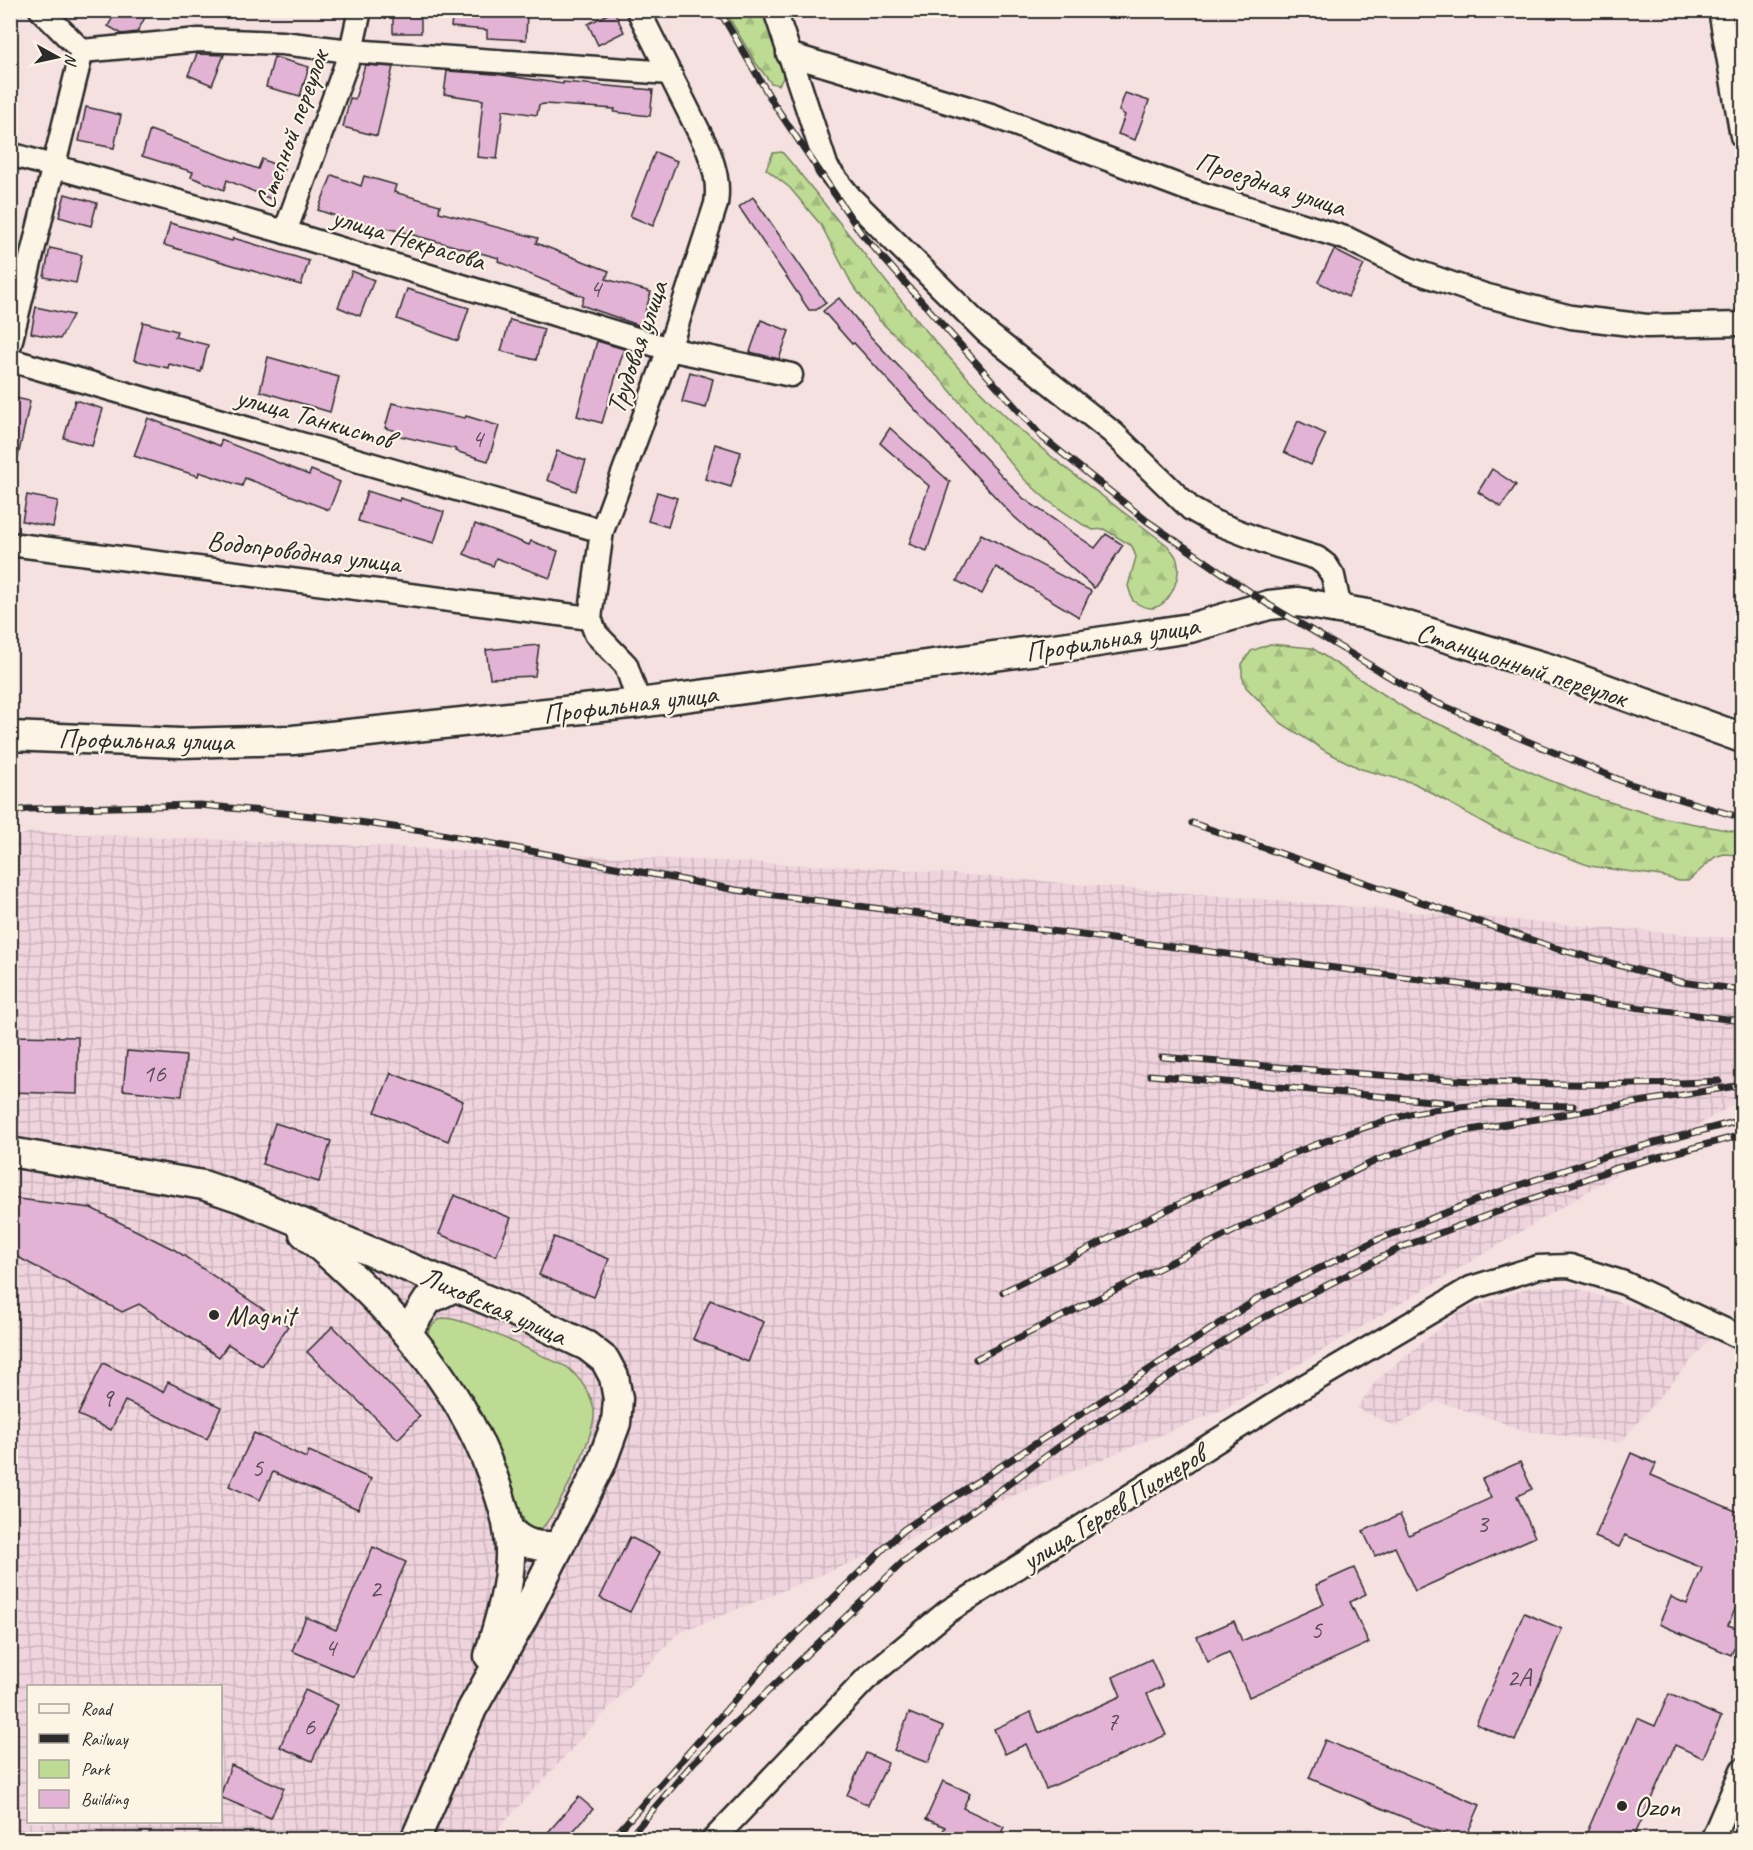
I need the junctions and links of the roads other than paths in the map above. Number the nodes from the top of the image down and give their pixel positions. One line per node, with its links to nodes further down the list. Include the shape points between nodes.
1 (41, 10): 6 (street)
2 (360, 10): 7 (street, Степной переулок)
3 (638, 10): 9 (street, Трудовая улица)
4 (775, 10): 8 (street)
5 (1720, 10): 10 (street)
6 (82, 51): 7 (street, via 199,40); 13 (street)
7 (351, 51): 9 (street); 14 (street, Степной переулок)
8 (788, 54): 15 (street, Проездная улица, via 991,115 1187,189 1348,239 1409,269 1484,295 1571,317 1636,324); 23 (street, via 827,168 926,275 986,332 1113,433 1191,509 1265,542 1317,558 1333,576)
9 (670, 73): 17 (street, Трудовая улица, via 708,150 718,188)
10 (1738, 78): 11 (street)
11 (1743, 136)
12 (10, 154): 13 (street, улица Некрасова)
13 (54, 166): 14 (street, улица Некрасова); 16 (street)
14 (285, 232): 17 (street, улица Некрасова)
15 (1743, 324)
16 (10, 344)
17 (669, 348): 19 (street, улица Некрасова); 20 (street, Трудовая улица)
18 (10, 360): 20 (street, улица Танкистов)
19 (791, 375)
20 (602, 531): 24 (street, Трудовая улица)
21 (10, 544): 24 (street, Водопроводная улица)
22 (1299, 602): 23 (main road, Станционный переулок); 25 (main road, Профильная улица, via 1269,605 1190,628)
23 (1340, 609): 27 (main road, Станционный переулок, via 1548,668)
24 (590, 618): 25 (street, via 596,634 626,665)
25 (639, 703): 26 (main road, Профильная улица, via 293,740 180,743)
26 (10, 736)
27 (1743, 738)
28 (10, 1152): 29 (main road, Лиховская улица, via 203,1185)
29 (281, 1214): 30 (main road, Лиховская улица); 31 (main road, via 340,1264)
30 (455, 1287): 31 (main road, via 428,1300); 34 (main road, Лиховская улица, via 586,1346 605,1360 614,1377 618,1399 616,1423)
31 (407, 1332): 33 (main road, via 458,1400 484,1453)
32 (1743, 1338): 38 (street, улица Героев Пионеров, via 1624,1283 1570,1266 1538,1267 1504,1276 1446,1302 1286,1397 947,1612 866,1679)
33 (508, 1530): 34 (main road, via 533,1546); 35 (main road, via 507,1591)
34 (559, 1545): 35 (main road, Лиховская улица)
35 (472, 1709): 37 (main road)
36 (1743, 1770): 39 (street)
37 (415, 1839)
38 (713, 1839)
39 (1713, 1839)

